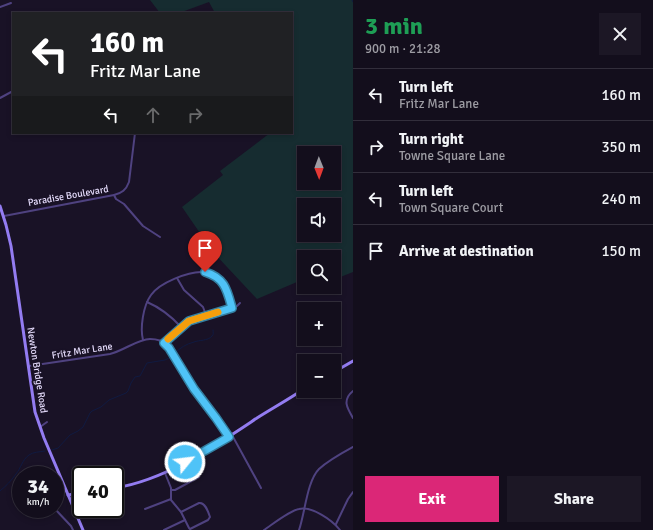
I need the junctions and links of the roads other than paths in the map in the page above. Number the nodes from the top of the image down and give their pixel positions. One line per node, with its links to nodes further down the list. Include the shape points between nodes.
1 (11, 3): 2 (street)
2 (0, 7)
3 (12, 92): 4 (street)
4 (0, 98)
5 (135, 134): 6 (street, Paradise Boulevard, via 129,182 124,190)
6 (114, 195): 8 (street, Paradise Boulevard); 9 (street, via 143,226)
7 (0, 206): 8 (main road, Newton Bridge Road)
8 (3, 216): 19 (main road, Newton Bridge Road, via 11,246)
9 (160, 237)
10 (177, 278): 11 (street, via 157,288); 13 (street, via 197,272 215,276 226,287); 14 (street, via 184,290 203,307)
11 (147, 302): 15 (street, via 165,312); 16 (street, via 142,328)
12 (240, 303): 13 (street)
13 (232, 308): 14 (street)
14 (206, 315): 15 (street)
15 (181, 327): 17 (street)
16 (143, 340): 17 (street, via 154,339); 19 (street, Fritz Mar Lane, via 110,354)
17 (164, 343): 26 (street, via 194,389)
18 (353, 361): 20 (main road)
19 (28, 366): 25 (main road, Newton Bridge Road)
20 (341, 368)
21 (353, 391): 23 (street, via 347,400)
22 (297, 394): 26 (main road)
23 (353, 418)
24 (47, 422): 25 (street)
25 (40, 427): 31 (main road, Newton Bridge Road)
26 (231, 436): 28 (main road); 32 (street)
27 (353, 446): 38 (street, via 322,466 316,473 311,482)
28 (165, 473): 30 (main road); 33 (street)
29 (199, 477): 33 (street)
30 (124, 486)
31 (65, 487): 36 (main road, Newton Bridge Road)
32 (261, 488)
33 (171, 490): 37 (street)
34 (353, 492): 43 (street)
35 (72, 494): 36 (main road)
36 (68, 495): 45 (main road, Newton Bridge Road)
37 (171, 499): 39 (street); 40 (street)
38 (305, 508): 43 (street); 47 (street, via 295,510); 48 (street)
39 (145, 509)
40 (181, 512): 42 (street); 42 (street, via 200,502 204,504 210,517 190,529)
41 (63, 518): 44 (street)
42 (185, 520): 46 (street)
43 (336, 525): 49 (street)
44 (73, 530)
45 (83, 530)
46 (164, 530)
47 (264, 530)
48 (299, 530)
49 (340, 530)

